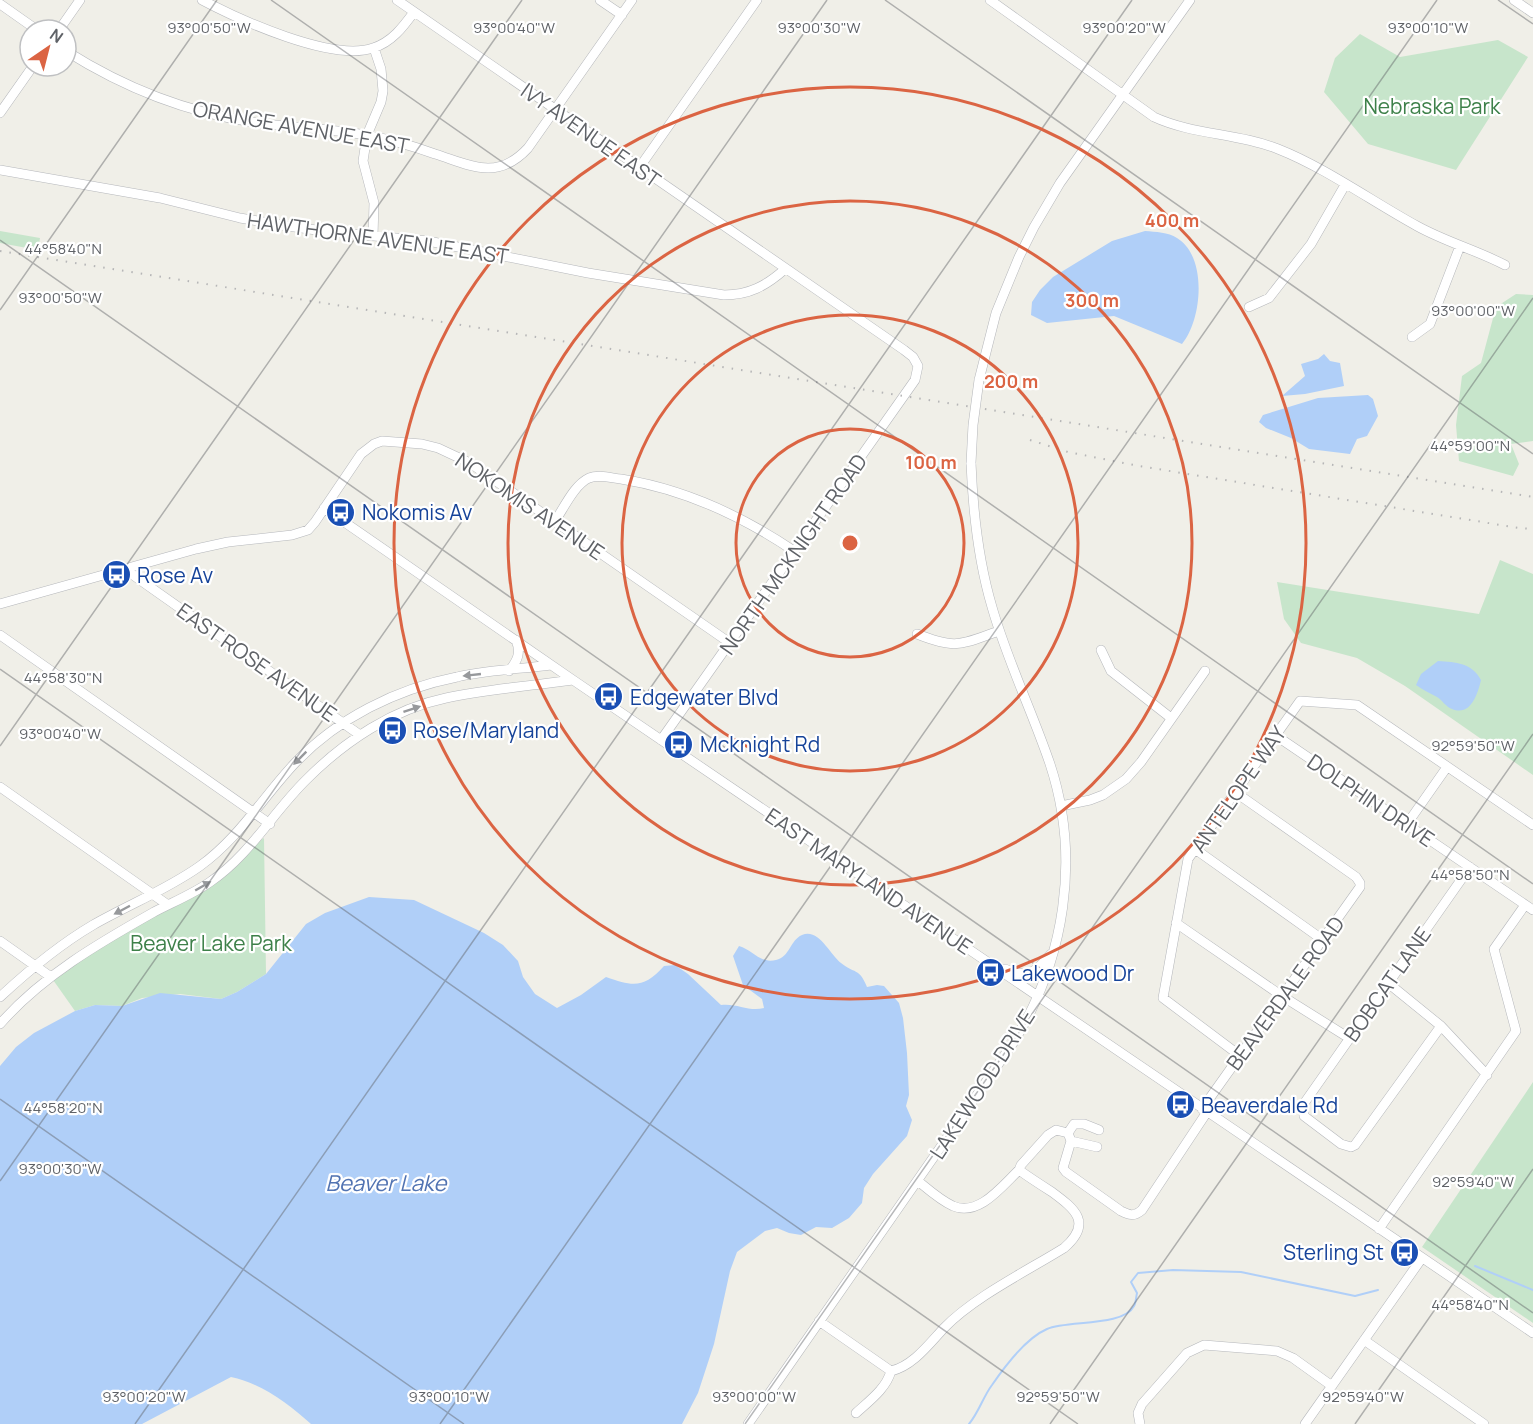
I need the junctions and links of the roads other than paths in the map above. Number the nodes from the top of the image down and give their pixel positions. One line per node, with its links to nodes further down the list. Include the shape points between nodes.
1 (80, 0): 15 (street)
2 (202, 0): 16 (street, via 306,42 350,52)
3 (397, 0): 11 (street, IVY AVENUE EAST)
4 (600, 0): 13 (street)
5 (632, 0): 13 (street, ORANGE AVENUE EAST)
6 (757, 0): 23 (street)
7 (990, 0): 19 (street)
8 (1190, 0): 19 (street)
9 (1514, 0): 12 (street)
10 (0, 4): 14 (street)
11 (414, 12): 16 (street, via 394,37); 20 (street, IVY AVENUE EAST)
12 (1533, 13)
13 (622, 15): 20 (street, ORANGE AVENUE EAST)
14 (20, 18)
15 (67, 18)
16 (374, 48): 22 (street, via 383,91)
17 (78, 58): 22 (street, ORANGE AVENUE EAST, via 138,90 193,110 250,122)
18 (25, 78): 21 (street)
19 (1122, 96): 25 (street, via 1166,123 1275,148); 38 (street, LAKEWOOD DRIVE, bridge, via 1034,227 1006,285 987,345 979,380 971,463 979,553)
20 (555, 110): 22 (street, ORANGE AVENUE EAST, via 522,154 497,167 478,167); 23 (street, IVY AVENUE EAST)
21 (0, 113)
22 (367, 135): 26 (street, via 363,161 374,203)
23 (639, 168): 29 (street, IVY AVENUE EAST)
24 (0, 170): 26 (street, HAWTHORNE AVENUE EAST, via 160,198 240,218)
25 (1346, 185): 27 (street, via 1418,227); 30 (street, via 1311,244 1269,298)
26 (373, 236): 29 (street, HAWTHORNE AVENUE EAST, via 464,246 588,273 724,295 759,289)
27 (1460, 246): 28 (street); 31 (street, via 1430,324)
28 (1505, 265)
29 (785, 269): 32 (street, IVY AVENUE EAST, via 904,350)
30 (1249, 307)
31 (1412, 337)
32 (918, 366): 35 (street, NORTH MCKNIGHT ROAD, via 914,382)
33 (324, 508): 34 (street, NOKOMIS AVENUE, via 367,448 386,441 405,441 438,448 463,459); 36 (street, NOKOMIS AVENUE, via 312,526 300,533 196,549); 41 (street, EAST MARYLAND AVENUE)
34 (555, 521): 35 (street, via 582,482 602,477 653,486 701,501 754,526); 42 (street, NOKOMIS AVENUE)
35 (794, 551): 42 (street, NORTH MCKNIGHT ROAD)
36 (123, 568): 37 (street, NOKOMIS AVENUE); 49 (street, EAST ROSE AVENUE)
37 (0, 604)
38 (999, 631): 39 (street, via 949,645); 56 (street, LAKEWOOD DRIVE, via 1051,766)
39 (917, 634)
40 (0, 635): 57 (street)
41 (516, 640): 44 (street, EAST MARYLAND AVENUE); 45 (street, via 520,651)
42 (730, 643): 52 (street, NORTH MCKNIGHT ROAD)
43 (1101, 650): 48 (street, via 1111,671)
44 (551, 665): 45 (street); 47 (street, EAST MARYLAND AVENUE)
45 (509, 671): 49 (street, one-way to 49, via 429,683 393,696)
46 (1205, 671): 48 (street)
47 (573, 680): 50 (street, one-way to 47, via 400,713 445,698); 52 (street, EAST MARYLAND AVENUE)
48 (1172, 718): 56 (street, via 1126,779 1102,795)
49 (343, 723): 50 (street, EAST ROSE AVENUE); 57 (street, one-way to 57, via 294,764)
50 (360, 735): 58 (street, via 305,780)
51 (1275, 735): 53 (street, ANTELOPE WAY, via 1299,701 1357,705); 55 (street, ANTELOPE WAY); 59 (street, DOLPHIN DRIVE)
52 (661, 740): 70 (street, EAST MARYLAND AVENUE)
53 (1447, 767): 59 (street); 60 (street)
54 (0, 787): 63 (street)
55 (1235, 792): 61 (street, ANTELOPE WAY); 68 (street, BEAVERDALE ROAD, via 1356,876 1360,883 1358,891)
56 (1062, 806): 69 (street, LAKEWOOD DRIVE, via 1065,898)
57 (254, 813): 58 (street); 63 (street, via 234,837 200,866)
58 (270, 824): 64 (street, one-way to 58, via 210,882)
59 (1407, 824): 62 (street, DOLPHIN DRIVE)
60 (1533, 825)
61 (1195, 849): 66 (street, ANTELOPE WAY, via 1188,859); 68 (street)
62 (1470, 867): 65 (street, DOLPHIN DRIVE); 73 (street, BOBCAT LANE)
63 (152, 894): 64 (street); 71 (street, one-way to 71, via 91,926)
64 (168, 905): 72 (street)
65 (1529, 907): 81 (street, via 1494,949 1516,1031)
66 (1176, 923): 75 (street); 80 (street, ANTELOPE WAY, via 1162,998)
67 (0, 940): 71 (street)
68 (1323, 940): 75 (street, BEAVERDALE ROAD)
69 (1055, 950): 70 (street, via 1028,973 1015,973); 74 (street, LAKEWOOD DRIVE)
70 (990, 963): 74 (street, EAST MARYLAND AVENUE)
71 (34, 965): 72 (street); 76 (street)
72 (51, 977): 77 (street)
73 (1388, 983): 78 (street); 79 (street, BOBCAT LANE)
74 (1039, 996): 82 (street, EAST MARYLAND AVENUE); 87 (street, LAKEWOOD DRIVE, via 1013,1043)
75 (1282, 996): 79 (street); 80 (street, BEAVERDALE ROAD)
76 (0, 997)
77 (0, 1024)
78 (1441, 1026): 79 (street, BOBCAT LANE, via 1355,1145 1345,1147 1308,1121 1302,1111); 81 (street)
79 (1349, 1038)
80 (1239, 1055): 82 (street, BEAVERDALE ROAD)
81 (1488, 1075): 88 (street)
82 (1205, 1110): 84 (street, BEAVERDALE ROAD, via 1142,1210 1131,1216 1066,1172 1063,1167); 88 (street, EAST MARYLAND AVENUE)
83 (1099, 1130): 84 (street, via 1074,1124)
84 (1069, 1137): 85 (street); 86 (street, via 1056,1130 1048,1135)
85 (1097, 1147)
86 (1019, 1170): 87 (street, via 978,1206 964,1209 945,1202); 93 (street, via 1072,1206 1079,1218 1073,1240 962,1310 927,1348)
87 (918, 1181): 90 (street, LAKEWOOD DRIVE)
88 (1379, 1229): 89 (street, EAST MARYLAND AVENUE)
89 (1422, 1258): 91 (street, EAST MARYLAND AVENUE); 92 (street)
90 (819, 1321): 93 (street); 96 (street, LAKEWOOD DRIVE)
91 (1533, 1333)
92 (1364, 1340): 94 (street); 99 (street)
93 (891, 1371): 95 (street, via 889,1380)
94 (1332, 1386): 97 (street, via 1277,1351 1204,1345 1187,1353 1142,1404 1138,1413); 98 (street)
95 (856, 1413)
96 (748, 1424)
97 (1140, 1424)
98 (1305, 1424)
99 (1484, 1424)

